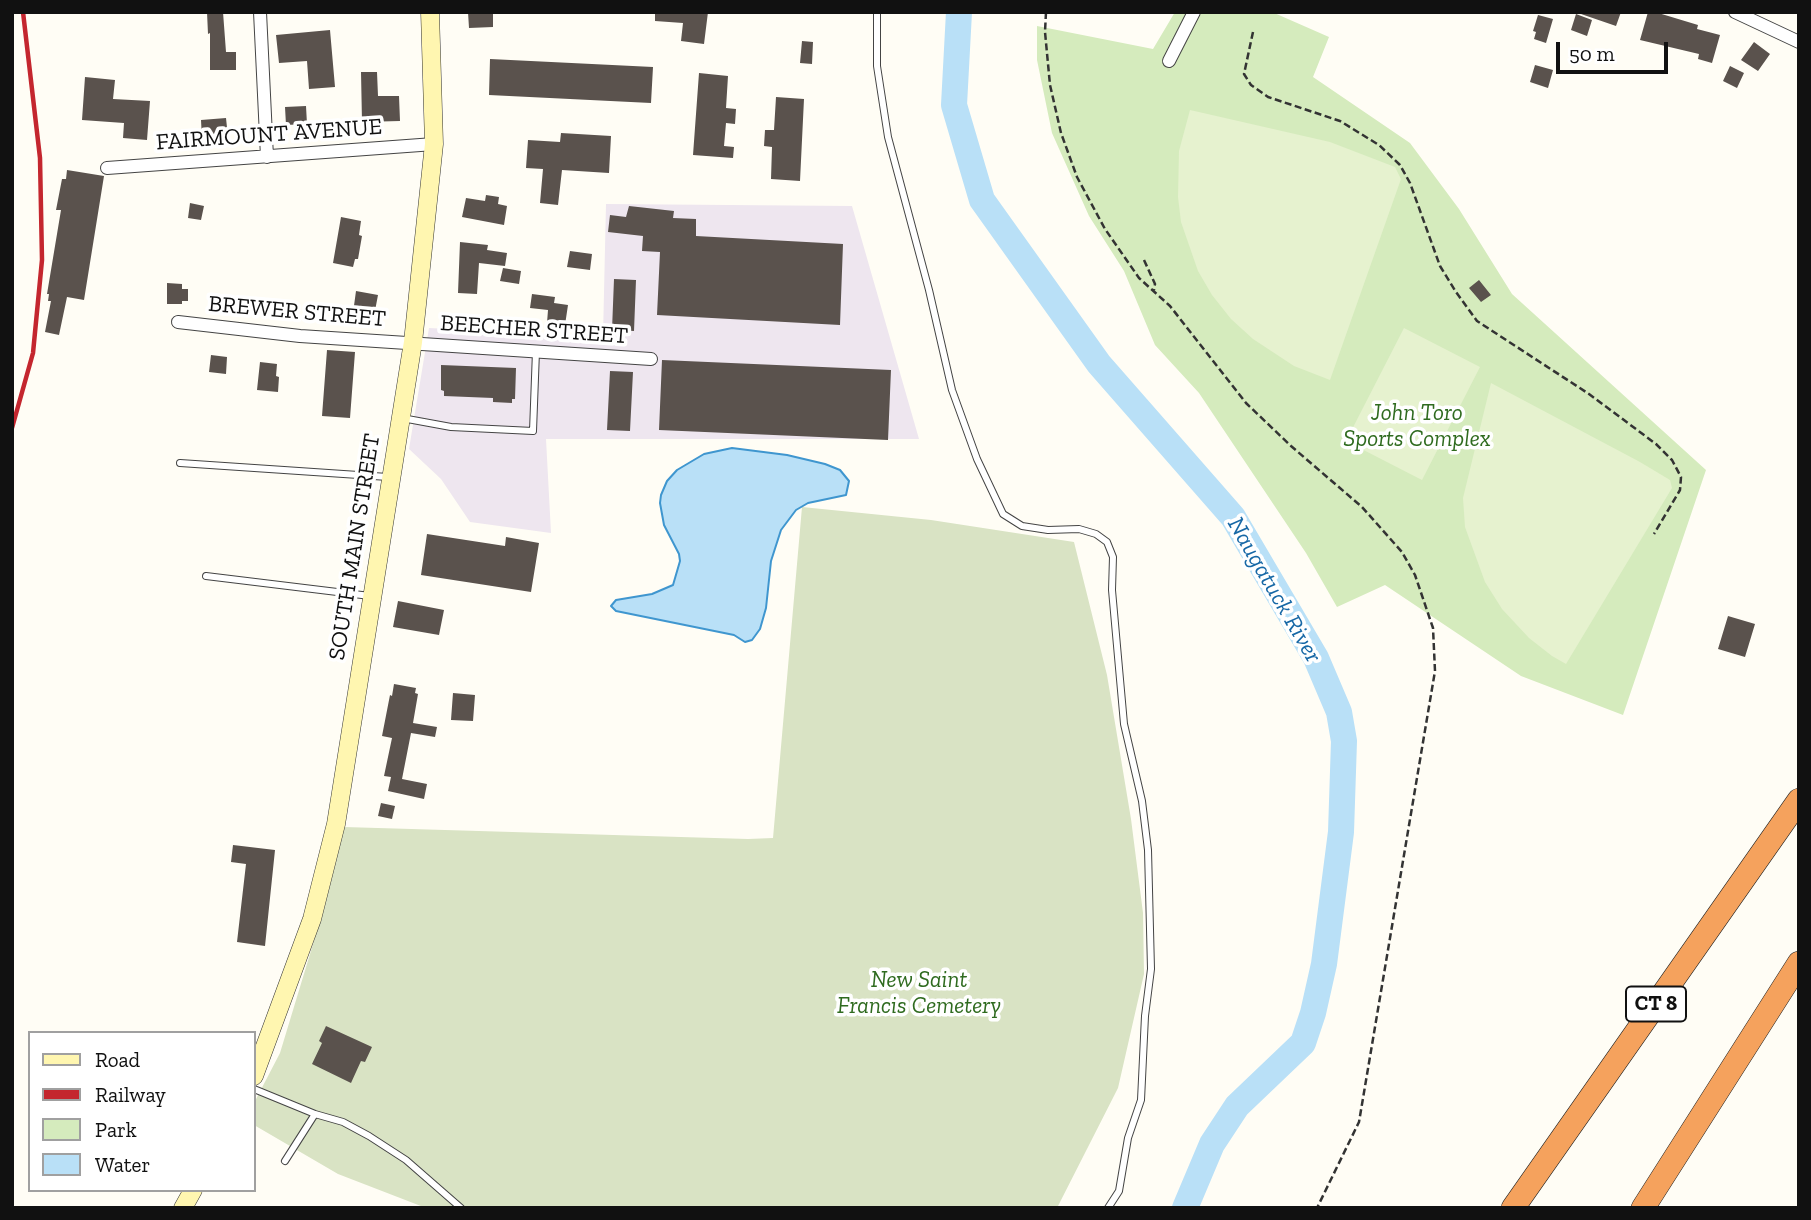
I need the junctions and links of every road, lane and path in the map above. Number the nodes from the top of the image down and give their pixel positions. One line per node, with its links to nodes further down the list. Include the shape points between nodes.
1 (260, 12): 11 (street)
2 (430, 12): 10 (main road, SOUTH MAIN STREET)
3 (877, 12): 34 (lane, via 877,66 888,137 952,390 977,459 1003,514 1022,526 1096,534 1107,542 1113,557 1124,724 1148,850 1151,968 1140,1100 1119,1191)
4 (1046, 12): 14 (path, via 1050,85 1077,177 1105,229 1139,278)
5 (1194, 12): 9 (street)
6 (1735, 12): 8 (street)
7 (1253, 32): 22 (path, via 1244,74 1251,85 1268,97 1340,121 1380,145 1401,165 1440,266 1478,320 1589,394 1672,460 1681,477 1680,490)
8 (1799, 42)
9 (1169, 61)
10 (434, 144): 11 (street, FAIRMOUNT AVENUE); 16 (main road, SOUTH MAIN STREET)
11 (267, 157): 12 (street, FAIRMOUNT AVENUE)
12 (107, 168)
13 (1144, 260): 14 (path)
14 (1154, 290): 35 (path, via 1247,403 1362,507 1402,552 1433,628 1435,671 1359,1122)
15 (178, 322): 16 (street, BREWER STREET, via 300,336)
16 (413, 342): 17 (street, BEECHER STREET); 19 (main road, SOUTH MAIN STREET)
17 (536, 351): 18 (street, BEECHER STREET); 19 (lane, via 533,431 451,427)
18 (651, 359)
19 (400, 418): 21 (main road, SOUTH MAIN STREET)
20 (180, 463): 21 (lane)
21 (390, 477): 24 (main road, SOUTH MAIN STREET)
22 (1654, 534)
23 (206, 576): 24 (lane)
24 (372, 596): 27 (main road, SOUTH MAIN STREET, via 336,824 312,919)
25 (1799, 800): 36 (highway, CT 8)
26 (1799, 963): 37 (highway)
27 (256, 1071)
28 (256, 1090): 29 (lane)
29 (315, 1114): 30 (lane); 33 (lane, via 344,1122 369,1136 406,1160)
30 (285, 1161)
31 (192, 1192): 32 (main road)
32 (183, 1208)
33 (461, 1208)
34 (1108, 1208)
35 (1317, 1208)
36 (1513, 1208)
37 (1643, 1208)

